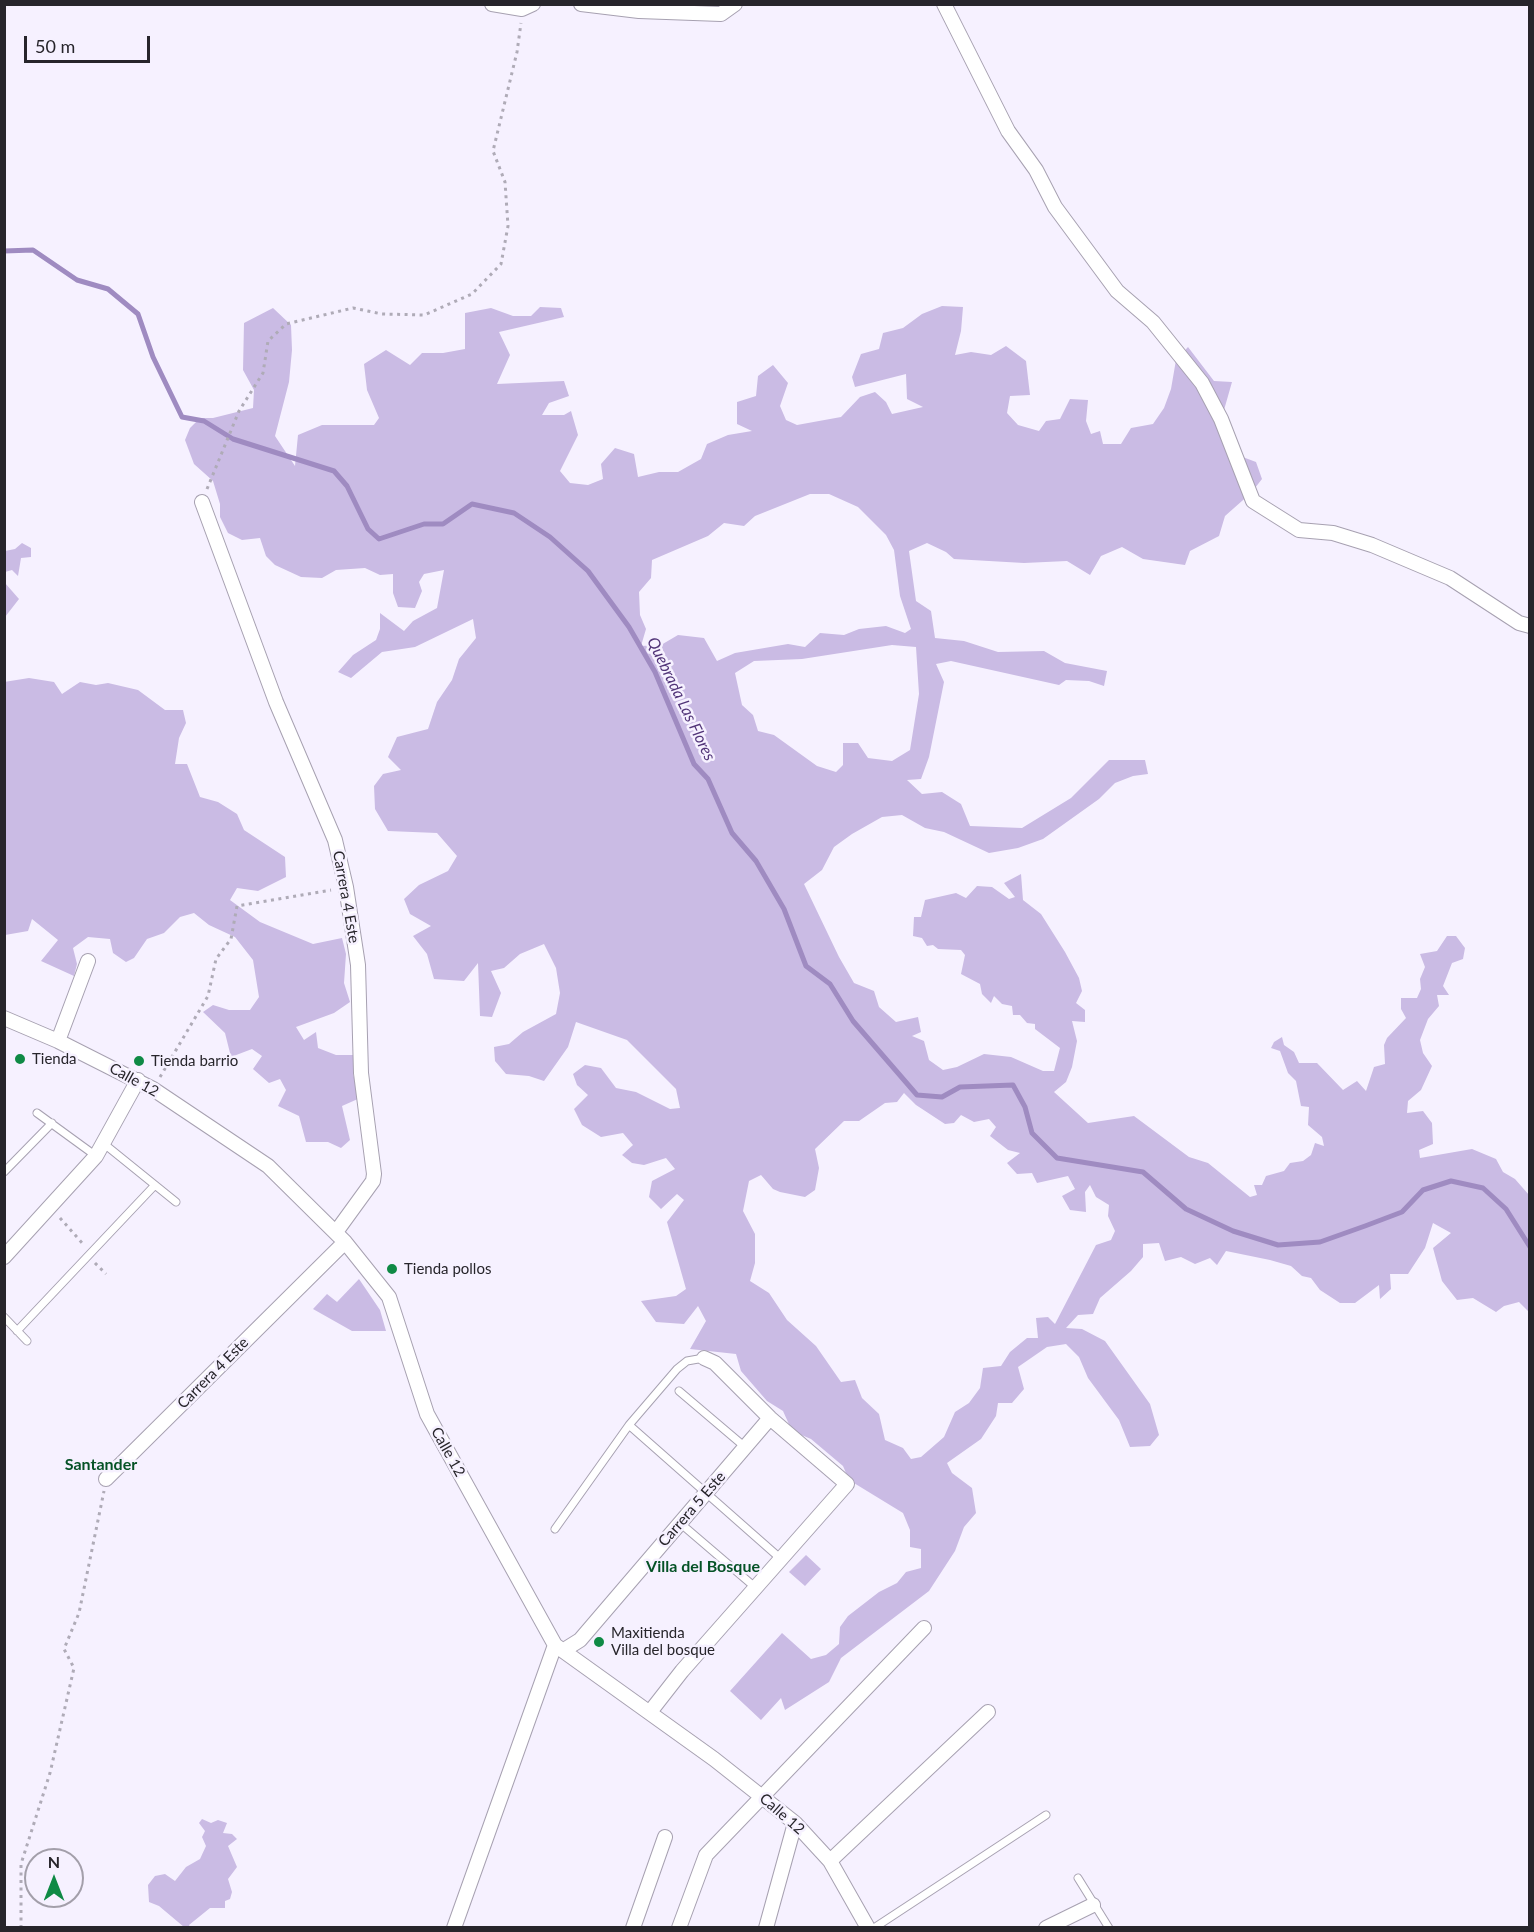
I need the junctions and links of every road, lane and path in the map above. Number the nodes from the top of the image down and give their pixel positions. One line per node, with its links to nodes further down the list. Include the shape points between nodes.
1 (492, 4): 5 (street)
2 (581, 4): 3 (street, via 721,14)
3 (735, 4)
4 (945, 4): 7 (street, via 1008,131 1036,170 1055,207 1117,291 1153,322 1203,383 1254,501 1299,530 1333,533 1372,545 1450,578)
5 (528, 7): 6 (path, via 493,151 505,182 508,226 501,264 472,294 424,315 382,314 353,308 286,324 268,341 263,373 239,411)
6 (202, 502): 8 (street, Carrera 4 Este, via 276,702 335,840)
7 (1530, 627)
8 (346, 887): 13 (path, via 237,906 231,939 216,959 208,996); 22 (street, Carrera 4 Este, via 358,965 361,1073 374,1174)
9 (88, 961): 11 (street)
10 (4, 1018): 11 (street, Calle 12)
11 (58, 1041): 12 (street, Calle 12)
12 (138, 1080): 13 (street, Calle 12); 16 (street)
13 (153, 1089): 22 (street, Calle 12, via 268,1166)
14 (37, 1113): 15 (lane)
15 (52, 1123): 17 (lane); 18 (lane)
16 (102, 1142): 17 (street); 19 (lane)
17 (96, 1156): 21 (street)
18 (4, 1172)
19 (155, 1185): 20 (lane); 23 (lane)
20 (176, 1202)
21 (50, 1207): 23 (path); 24 (street)
22 (340, 1237): 33 (street, Carrera 4 Este); 40 (street, Calle 12, via 389,1297 427,1414)
23 (91, 1252): 26 (lane)
24 (4, 1257)
25 (4, 1317): 26 (lane)
26 (17, 1331): 27 (lane)
27 (27, 1341)
28 (704, 1358): 30 (street, via 715,1363); 31 (lane, via 687,1361 677,1369)
29 (679, 1391): 32 (lane)
30 (770, 1418): 32 (street, Carrera 5 Este); 37 (street, via 847,1484)
31 (629, 1425): 34 (lane); 36 (lane)
32 (745, 1447): 34 (street, Carrera 5 Este)
33 (106, 1479): 50 (path, via 79,1613 64,1649 74,1668 50,1773 21,1864)
34 (706, 1494): 35 (street, Carrera 5 Este); 37 (lane)
35 (680, 1523): 38 (lane); 40 (street, Carrera 5 Este, via 580,1640)
36 (555, 1529)
37 (781, 1559): 38 (street)
38 (756, 1587): 41 (street)
39 (924, 1628): 43 (street)
40 (559, 1648): 41 (street, Calle 12); 51 (street)
41 (651, 1712): 43 (street, Calle 12)
42 (988, 1712): 47 (street)
43 (763, 1798): 45 (street, Calle 12); 53 (street, via 706,1855)
44 (1046, 1815): 56 (lane)
45 (795, 1823): 47 (street, Calle 12); 54 (street)
46 (665, 1838): 52 (street)
47 (830, 1861): 55 (street, Calle 12)
48 (1078, 1878): 49 (lane)
49 (1093, 1905): 57 (street); 58 (lane)
50 (21, 1928)
51 (454, 1928)
52 (633, 1928)
53 (679, 1928)
54 (766, 1928)
55 (868, 1928)
56 (874, 1928)
57 (1046, 1928)
58 (1109, 1928)

